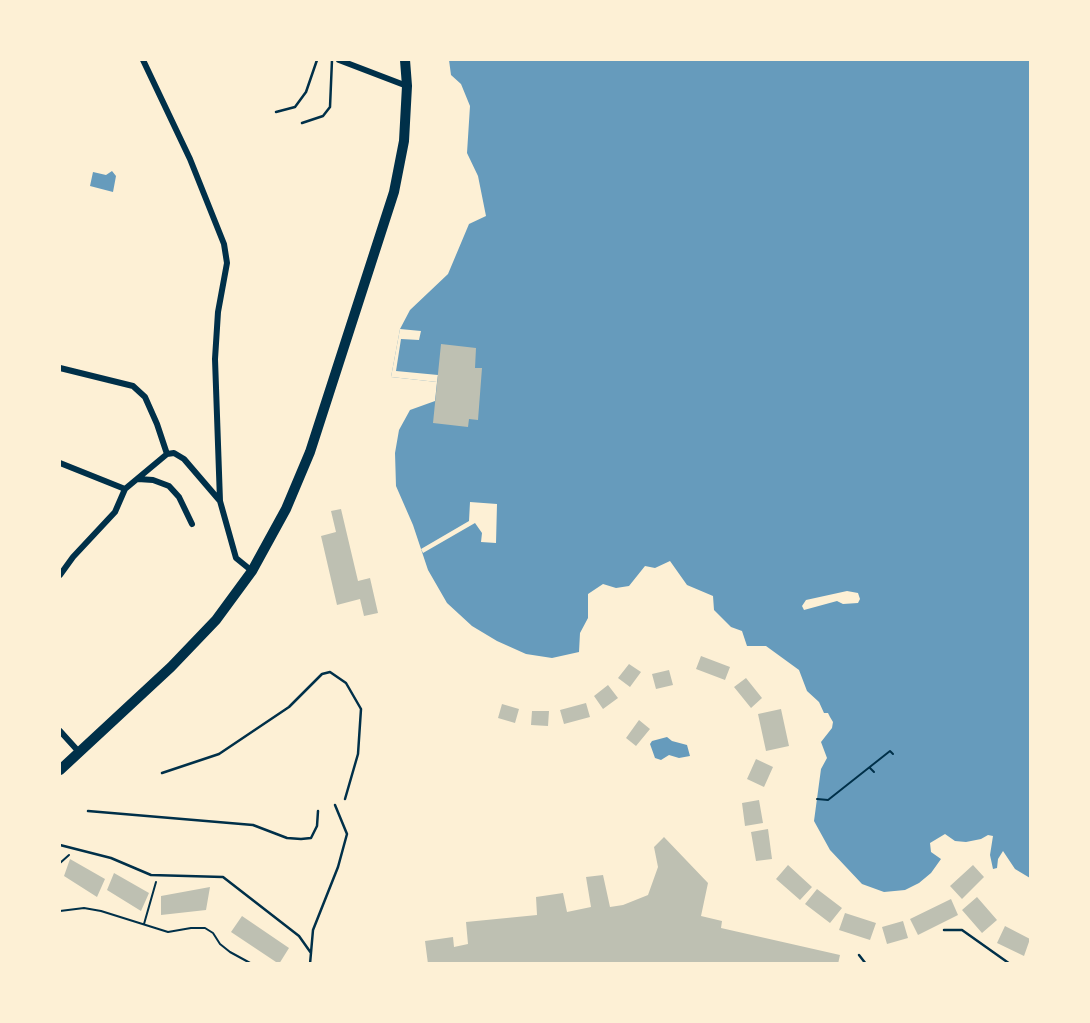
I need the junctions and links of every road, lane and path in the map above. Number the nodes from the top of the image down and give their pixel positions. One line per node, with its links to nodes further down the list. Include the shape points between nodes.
1 (143, 60): 14 (street, via 224,244 227,263 215,359)
2 (317, 60): 7 (lane, via 306,92 295,107)
3 (332, 60): 8 (lane, via 330,107 323,116)
4 (339, 60): 6 (street)
5 (405, 60): 6 (main road)
6 (407, 86): 16 (main road, via 404,141 384,227 310,452)
7 (276, 112)
8 (302, 123)
9 (60, 368): 10 (street, via 133,386 145,397)
10 (167, 454): 12 (street); 14 (street, via 184,459)
11 (60, 463): 13 (street)
12 (138, 479): 13 (street); 15 (street, via 169,486)
13 (125, 489): 17 (street, via 115,512)
14 (220, 502): 16 (street, via 236,558)
15 (192, 524)
16 (252, 571): 19 (main road, via 216,621)
17 (60, 575)
18 (60, 730): 19 (street)
19 (79, 752): 22 (main road)
20 (893, 754): 21 (path, via 890,751)
21 (869, 767): 23 (path); 26 (path, via 828,800)
22 (60, 770)
23 (874, 772)
24 (162, 773): 25 (lane, via 219,754 289,707 322,674 330,672 346,683 361,709 358,754)
25 (345, 799)
26 (817, 799)
27 (335, 805): 37 (lane, via 347,834 313,930)
28 (88, 811): 29 (lane, via 253,825 301,839 312,838)
29 (318, 811)
30 (60, 845): 31 (lane)
31 (72, 847): 32 (path); 33 (lane)
32 (60, 863)
33 (158, 876): 35 (path); 37 (lane, via 223,877 299,936)
34 (60, 911): 35 (path, via 84,908)
35 (144, 925): 39 (path, via 168,932 205,928 230,952)
36 (944, 930): 42 (lane, via 962,930)
37 (311, 953): 40 (lane)
38 (859, 955): 41 (lane)
39 (252, 964)
40 (310, 964)
41 (866, 964)
42 (1010, 964)

